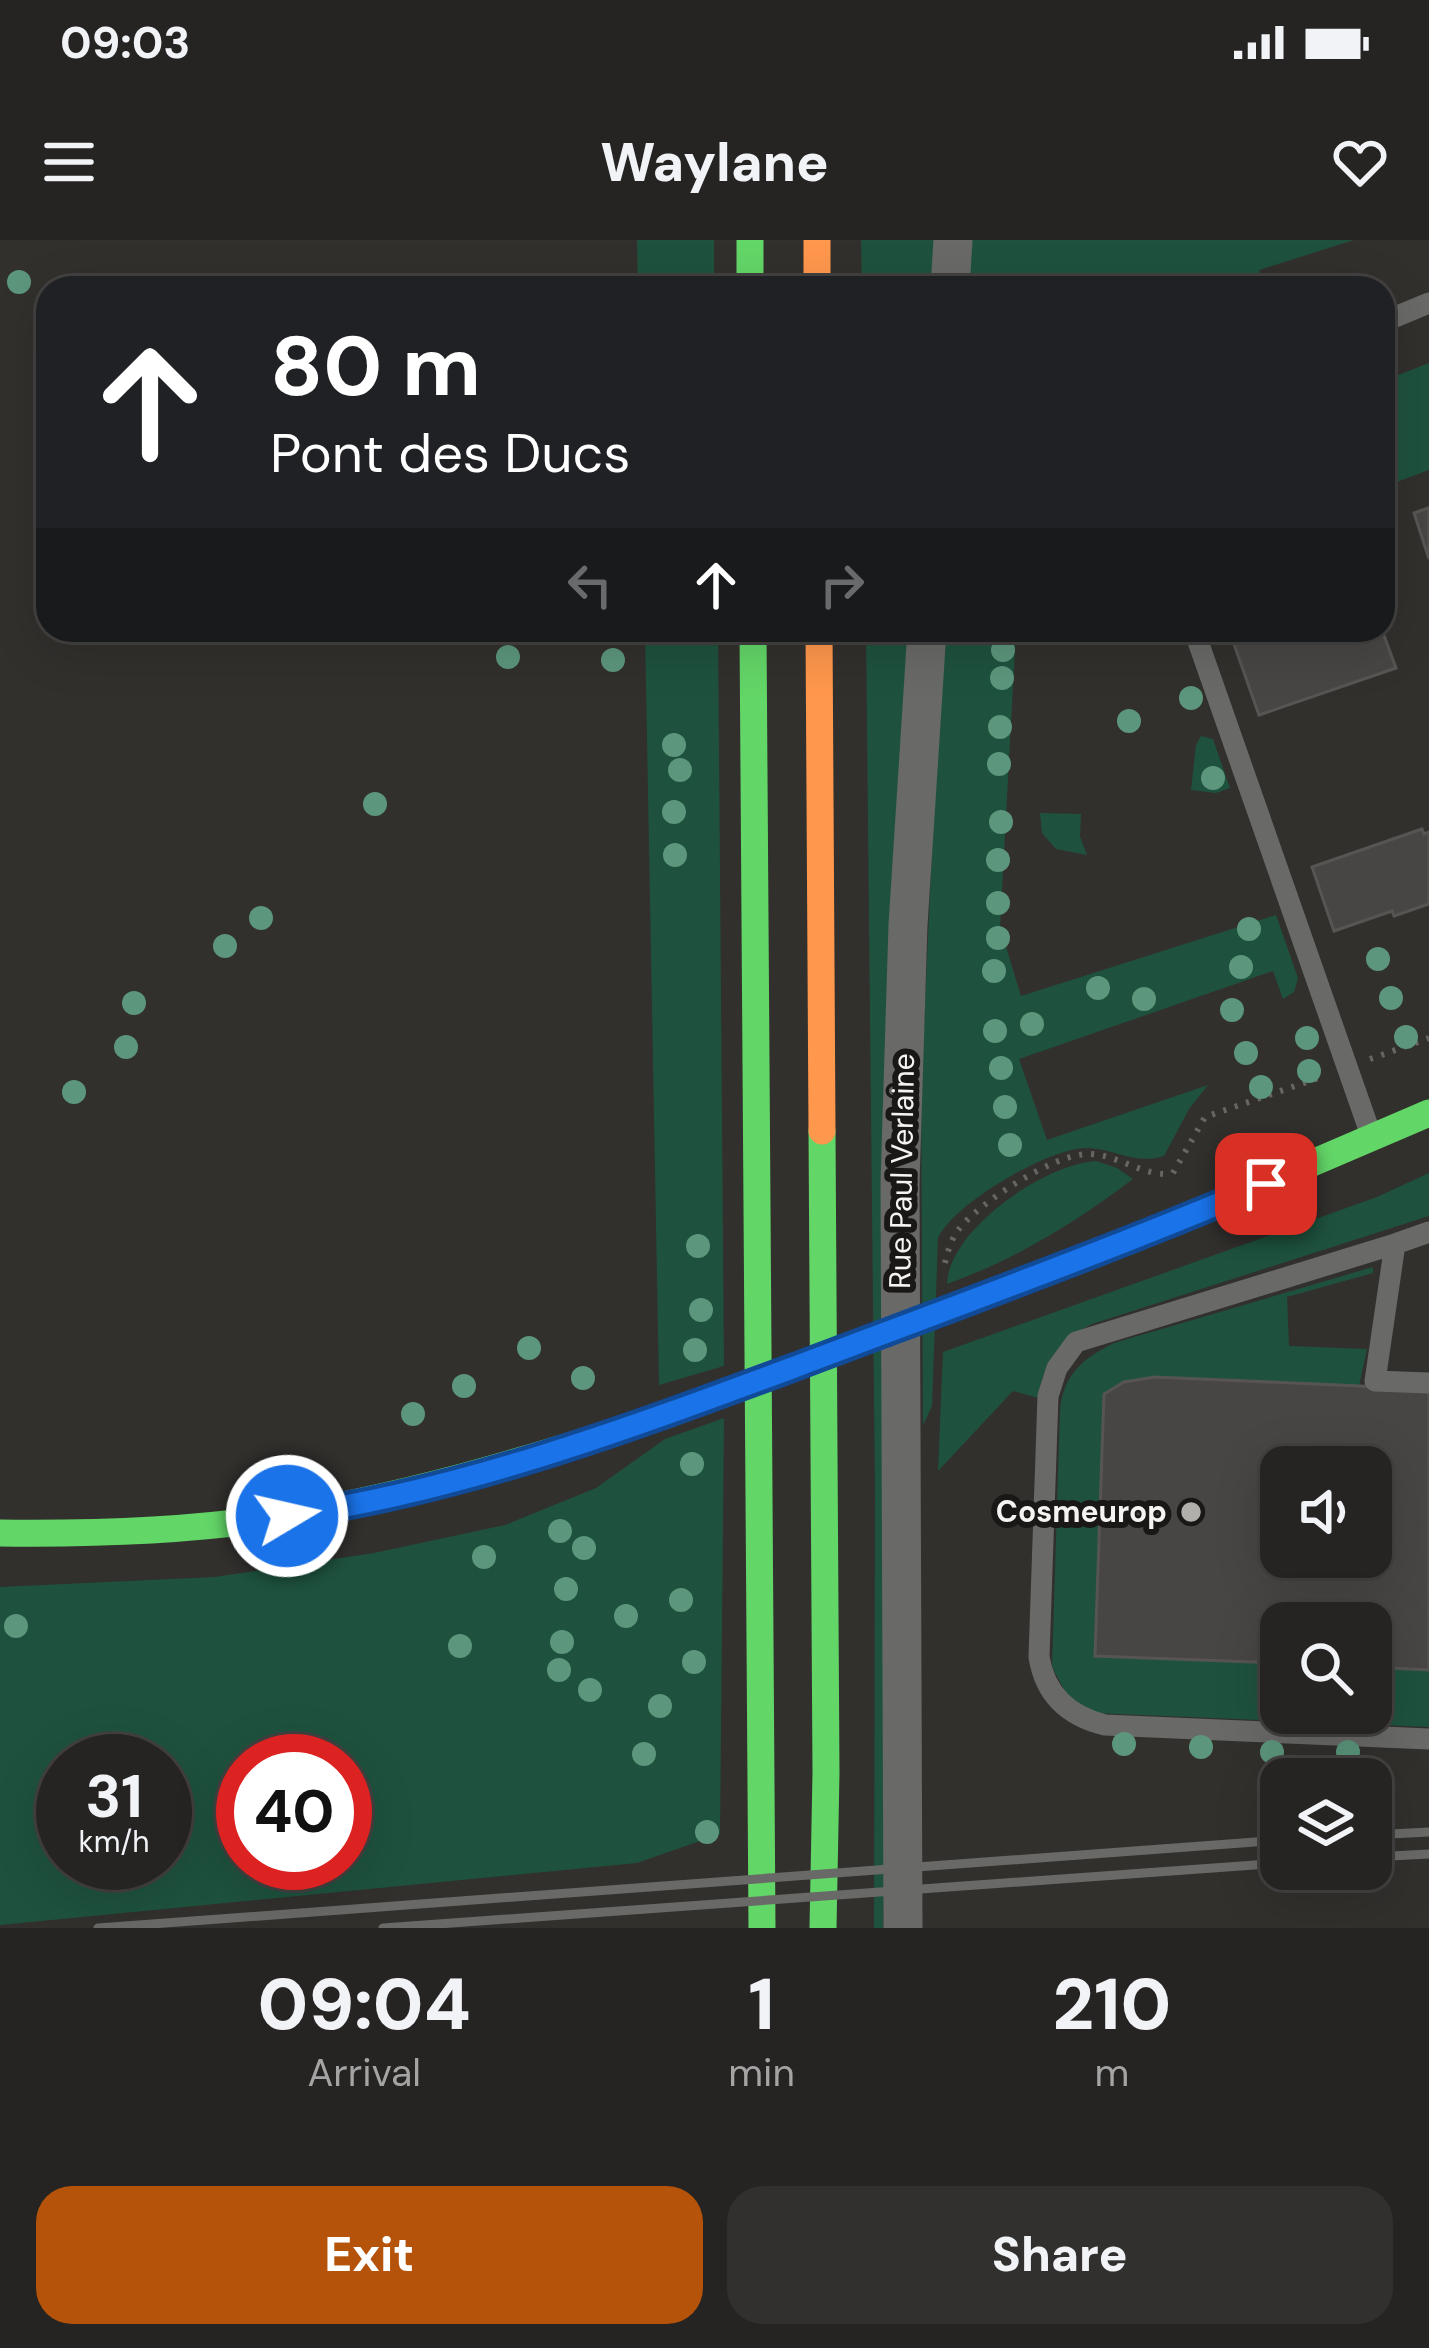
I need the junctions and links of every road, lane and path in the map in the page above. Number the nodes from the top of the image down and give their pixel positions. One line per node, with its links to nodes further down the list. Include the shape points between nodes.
1 (750, 240): 4 (main road)
2 (817, 240): 5 (main road)
3 (953, 240): 6 (street)
4 (750, 276)
5 (818, 276)
6 (951, 276)
7 (1429, 303): 8 (lane)
8 (1395, 317)
9 (753, 642): 25 (main road)
10 (819, 642): 24 (main road)
11 (926, 642): 28 (street, Rue Paul Verlaine, via 900,1183)
12 (1198, 642): 17 (lane)
13 (1429, 1038): 14 (path)
14 (1378, 1056)
15 (1330, 1074): 20 (path, via 1205,1117 1173,1174 1085,1154 1046,1166 961,1226)
16 (1429, 1113): 17 (main road)
17 (1372, 1138): 22 (main road, bridge, via 976,1299 501,1469 322,1511 200,1528)
18 (1429, 1232): 19 (lane)
19 (1395, 1244): 21 (lane, via 1375,1381); 23 (lane, via 1076,1342 1048,1396 1039,1657 1061,1704 1105,1725)
20 (942, 1272)
21 (1429, 1383)
22 (0, 1533)
23 (1429, 1739)
24 (826, 1773): 26 (main road); 27 (main road)
25 (762, 1928)
26 (823, 1928)
27 (852, 1928)
28 (903, 1928)

